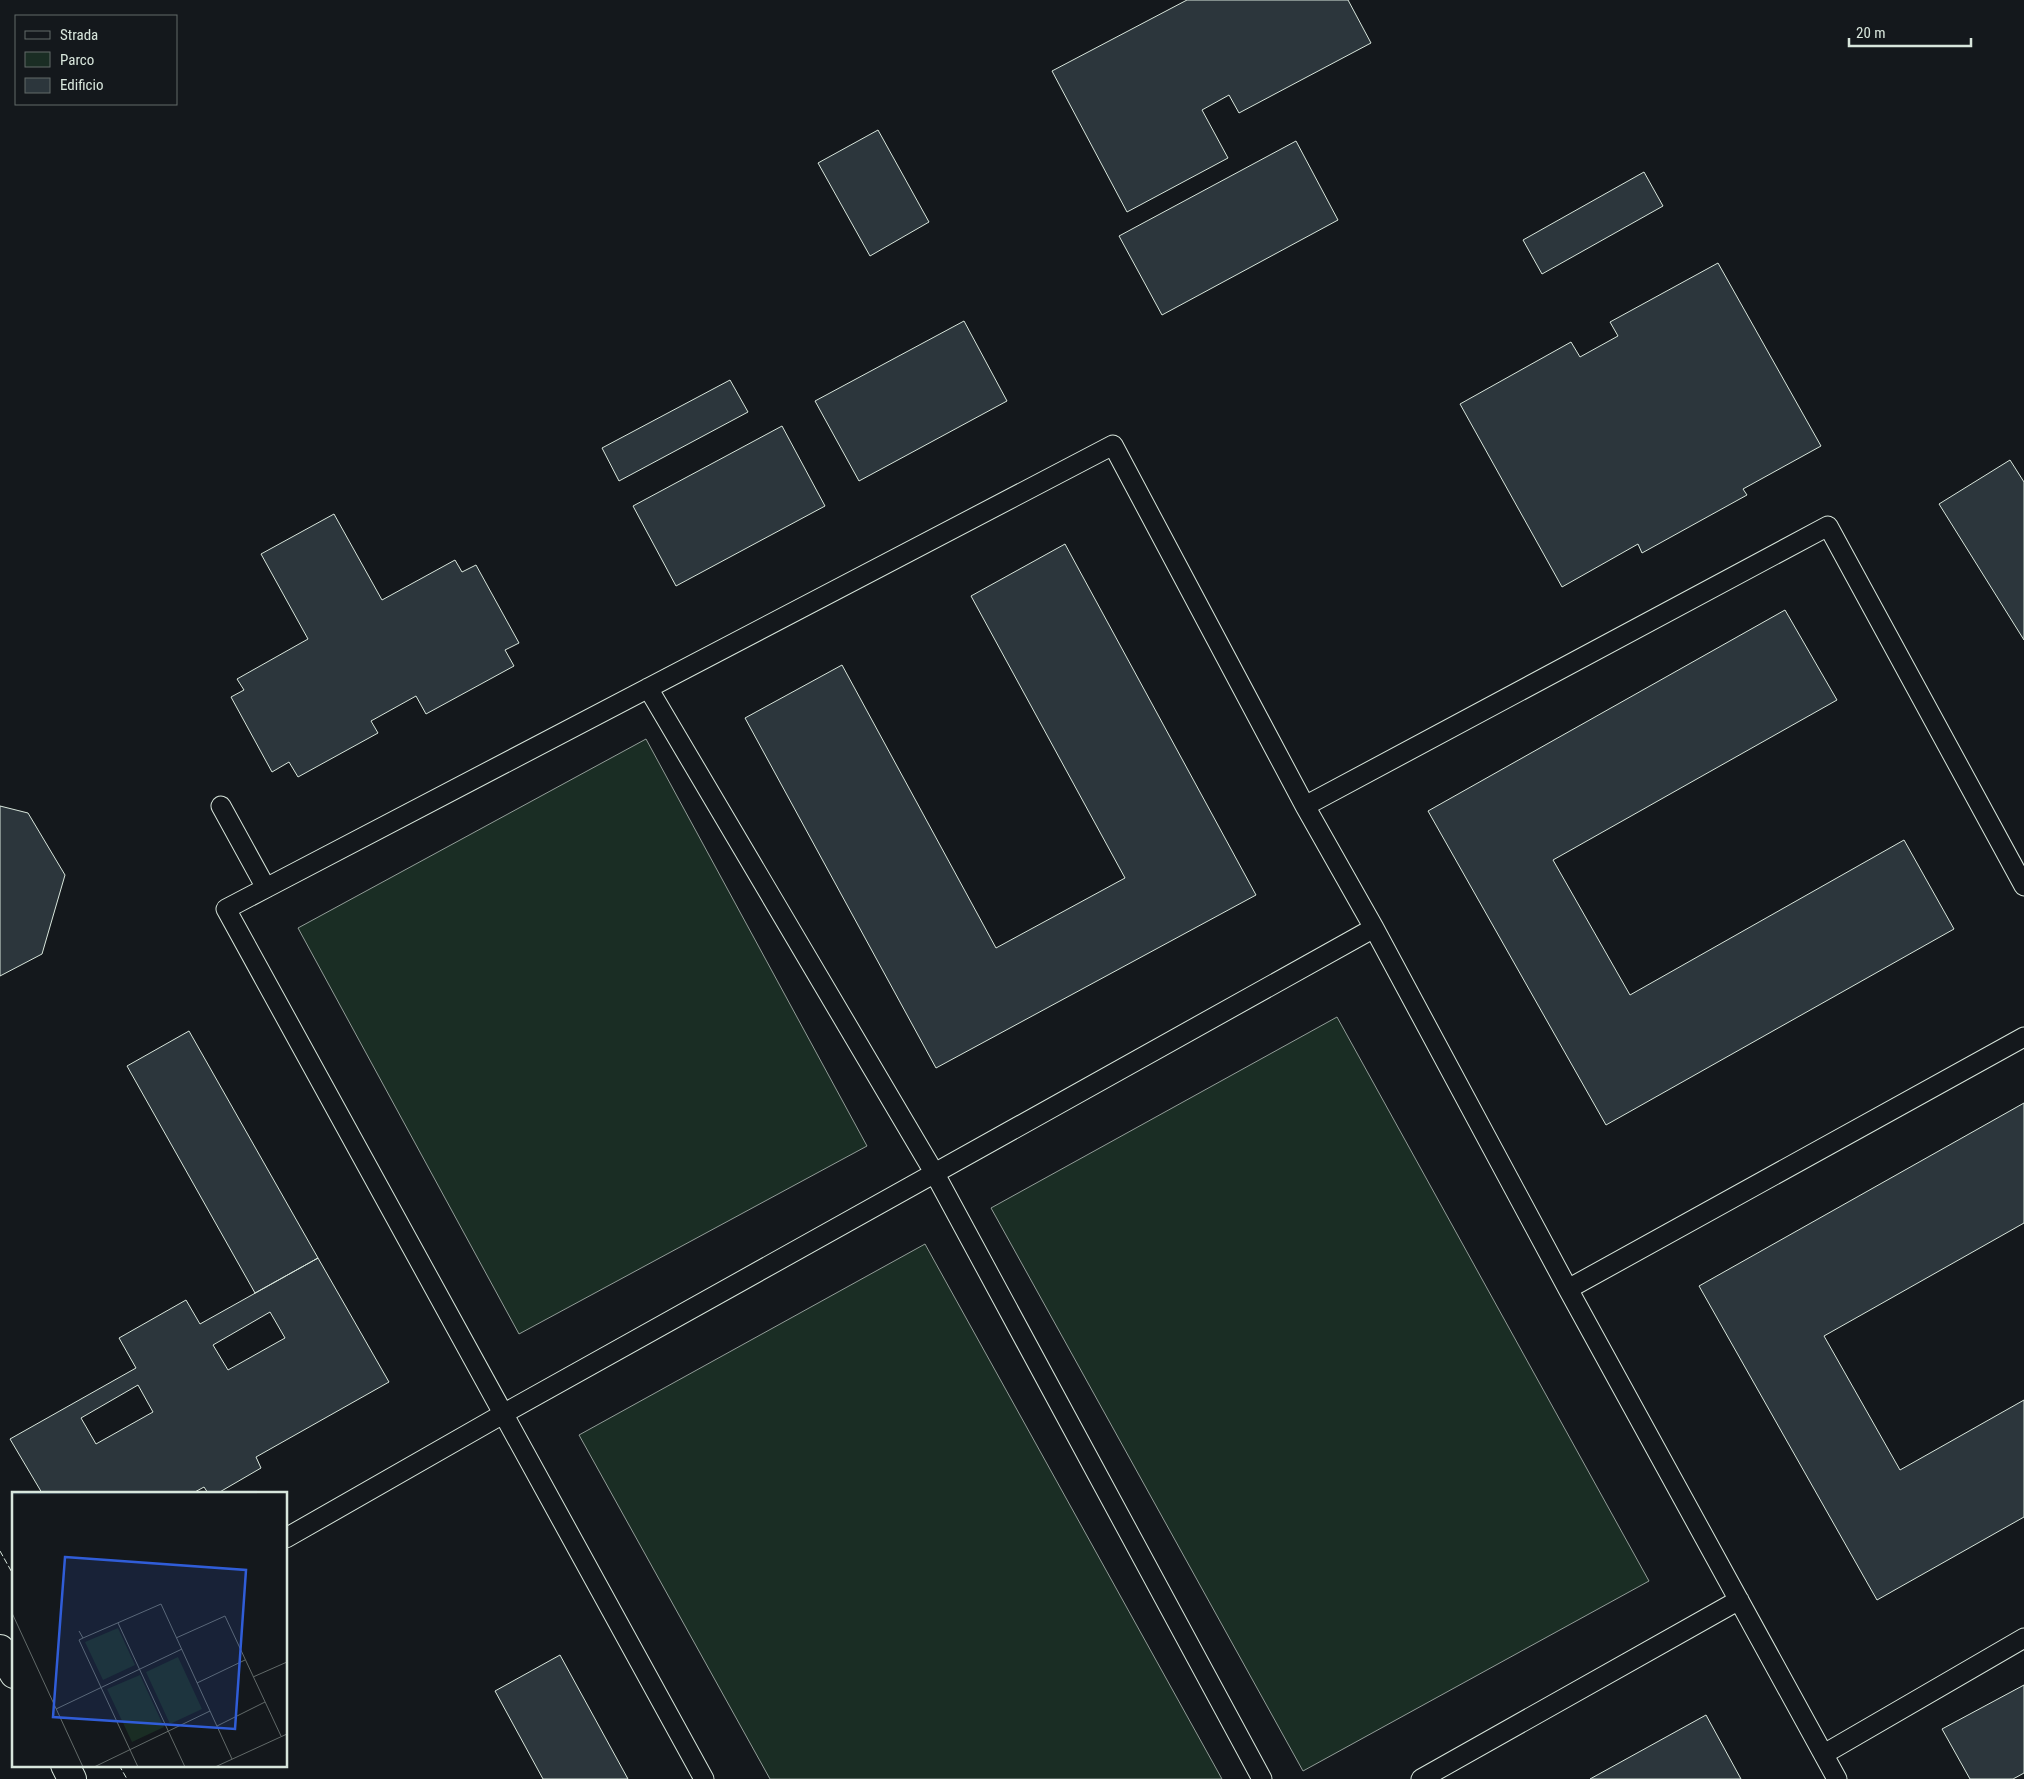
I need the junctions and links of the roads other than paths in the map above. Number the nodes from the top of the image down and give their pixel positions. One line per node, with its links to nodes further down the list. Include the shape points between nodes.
1 (648, 688): 3 (lane, via 1113,445); 5 (lane); 8 (lane)
2 (221, 806): 5 (lane)
3 (1305, 806): 4 (lane, via 1828,526); 6 (lane)
4 (2024, 886)
5 (266, 888): 10 (lane, via 226,909)
6 (1374, 928): 8 (lane); 9 (lane)
7 (2024, 1037): 9 (lane)
8 (935, 1174): 10 (lane); 20 (lane)
9 (1568, 1289): 12 (lane)
10 (503, 1414): 11 (lane); 19 (lane)
11 (288, 1537)
12 (1739, 1600): 16 (lane); 21 (lane)
13 (2024, 1638): 16 (lane)
14 (0, 1649): 15 (street)
15 (12, 1670)
16 (1824, 1754): 22 (lane)
17 (66, 1766): 18 (street)
18 (72, 1779)
19 (704, 1779)
20 (1262, 1779)
21 (1421, 1779)
22 (1838, 1779)

